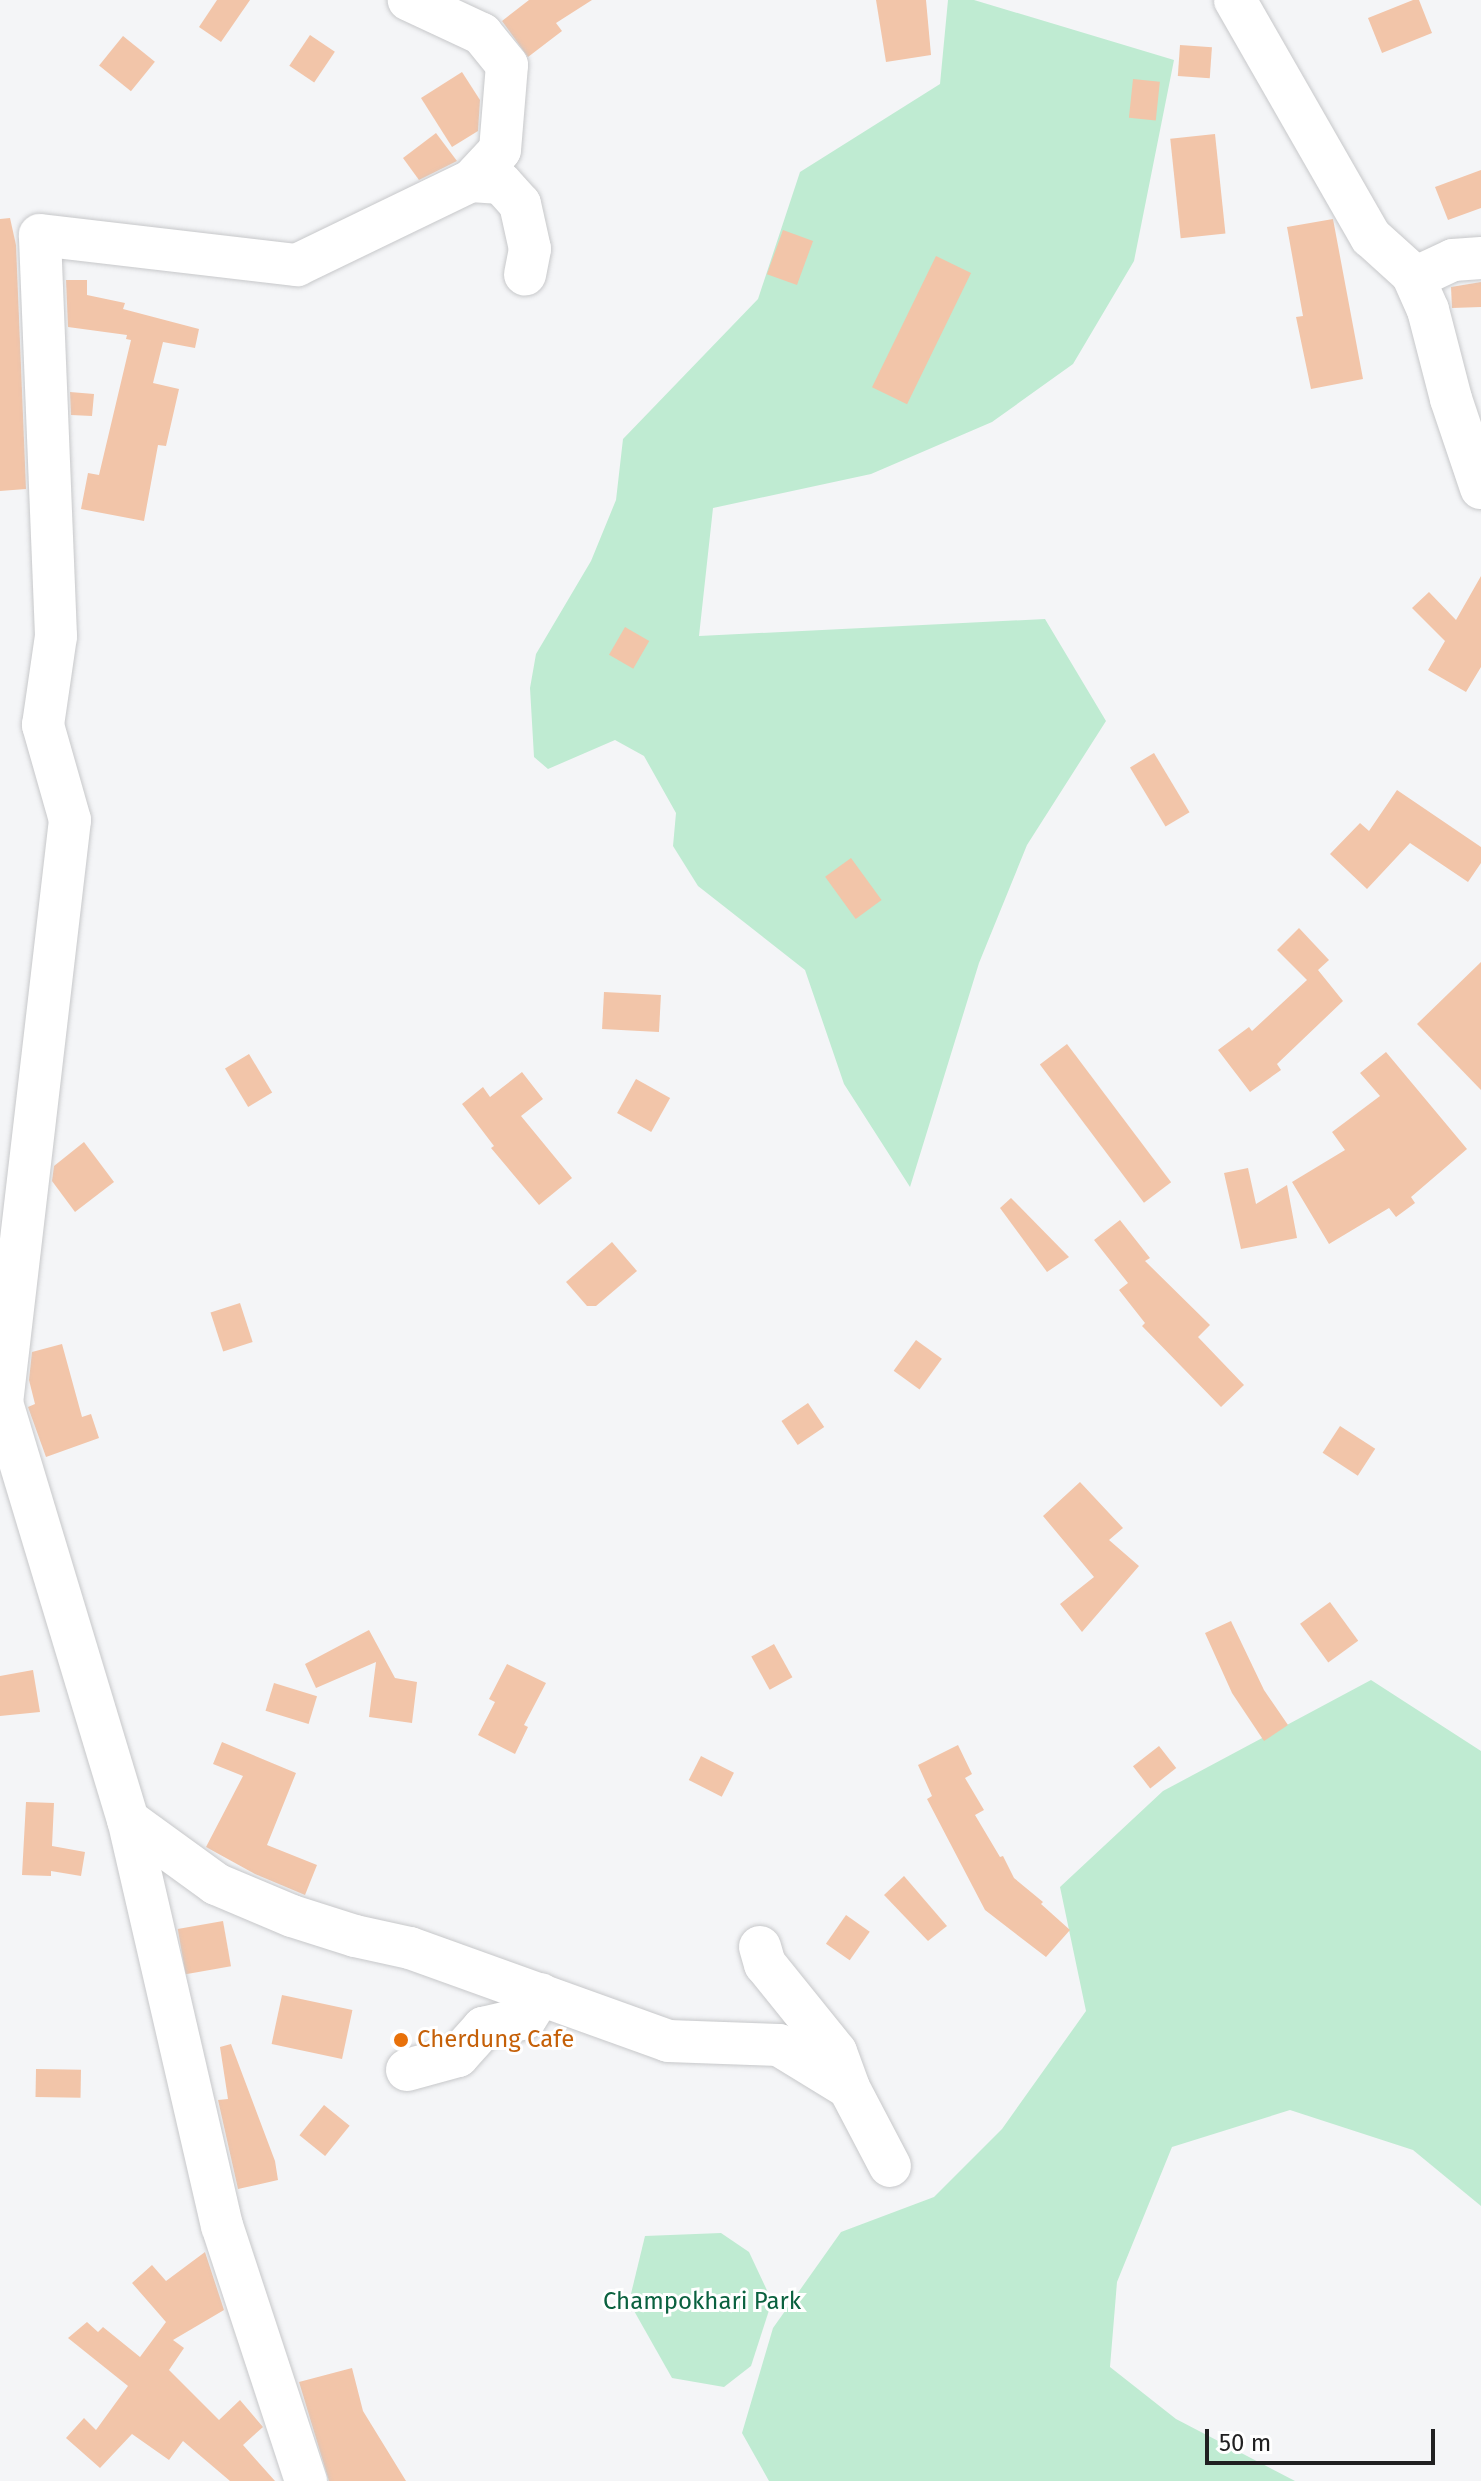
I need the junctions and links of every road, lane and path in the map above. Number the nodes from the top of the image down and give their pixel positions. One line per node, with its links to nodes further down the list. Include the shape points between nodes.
1 (409, 0): 3 (street, via 482,34 507,65 500,150)
2 (1235, 0): 5 (street, via 1371,237)
3 (471, 181): 6 (street, via 501,183 520,204 530,249); 8 (street, via 297,265 40,235 56,636 43,725 70,820 2,1403)
4 (1481, 258): 5 (street, via 1453,260)
5 (1412, 274): 7 (street, via 1428,310)
6 (525, 275)
7 (1481, 488)
8 (128, 1820): 10 (street, via 216,1884 249,1899); 14 (street, via 222,2226)
9 (760, 1947): 12 (street, via 765,1964 836,2052)
10 (541, 1994): 11 (street, via 526,2018 483,2028 458,2056); 12 (street, via 668,2041 779,2045)
11 (407, 2070)
12 (849, 2088): 13 (street)
13 (890, 2166)
14 (306, 2481)

